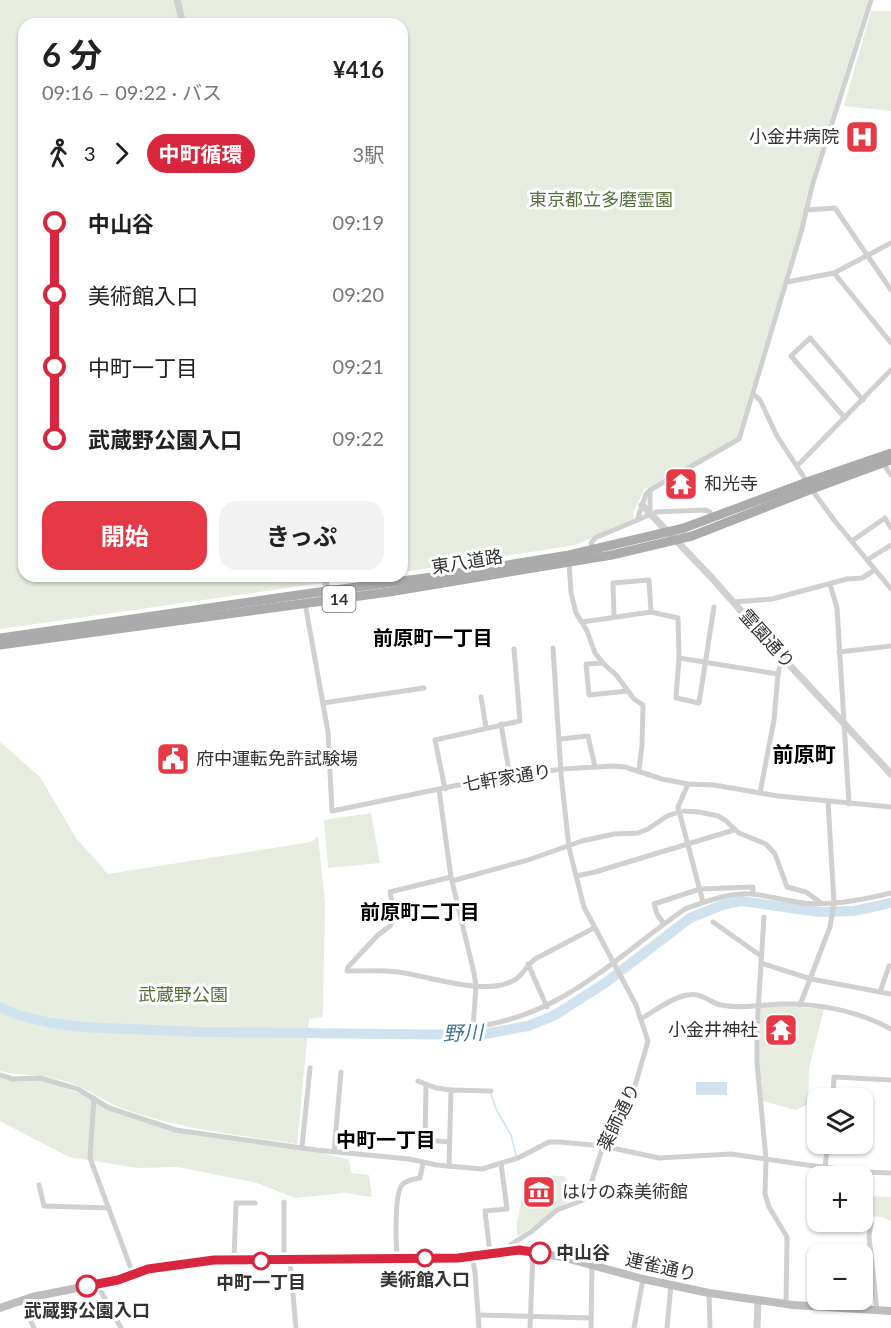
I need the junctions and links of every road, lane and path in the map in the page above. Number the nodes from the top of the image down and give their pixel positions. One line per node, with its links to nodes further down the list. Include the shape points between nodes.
1 (177, 0): 3 (street)
2 (871, 0): 4 (street)
3 (182, 18)
4 (806, 210): 6 (street, via 836,208); 8 (street)
5 (891, 243): 6 (street)
6 (866, 255): 7 (street); 9 (street)
7 (834, 273): 8 (street); 10 (street)
8 (786, 282): 12 (street)
9 (891, 290)
10 (891, 343)
11 (891, 370): 13 (street)
12 (753, 394): 17 (street); 20 (street, via 739,439)
13 (863, 400): 14 (street); 14 (street, via 810,338 791,356)
14 (845, 418): 17 (street)
15 (891, 453): 19 (main road, 東八道路 / 14)
16 (887, 462): 18 (street); 19 (main road, 東八道路 / 14)
17 (796, 466): 19 (street)
18 (891, 475)
19 (809, 485): 23 (main road, 東八道路 / 14); 27 (main road, 東八道路 / 14); 28 (street)
20 (650, 490): 21 (street); 22 (street)
21 (642, 504): 22 (street, 霊園通り); 24 (street)
22 (650, 514): 23 (street, via 706,510); 24 (street); 26 (street, 霊園通り)
23 (713, 518): 26 (main road, 東八道路 / 14)
24 (637, 520): 30 (street, via 595,538 591,543)
25 (891, 528): 28 (street, via 885,518)
26 (668, 533): 27 (street, 霊園通り); 30 (main road, 東八道路 / 14)
27 (676, 540): 32 (main road, 東八道路 / 14); 42 (street, 霊園通り)
28 (852, 541): 31 (street)
29 (891, 545): 31 (street)
30 (593, 550): 36 (main road, 東八道路 / 14)
31 (867, 560): 33 (street)
32 (569, 562): 39 (main road, 東八道路 / 14); 46 (street, via 572,598)
33 (875, 570): 37 (street, via 862,578); 38 (street)
34 (325, 582): 39 (street)
35 (405, 582): 39 (main road, 東八道路 / 14)
36 (408, 582)
37 (830, 584): 42 (street, via 765,601); 52 (street, via 837,608)
38 (891, 589)
39 (328, 595): 40 (main road, 東八道路 / 14); 41 (main road, 東八道路 / 14)
40 (262, 600): 41 (main road, via 305,598); 47 (main road, 東八道路 / 14)
41 (307, 603): 48 (main road, 東八道路 / 14); 61 (street, 七軒家通り)
42 (734, 603): 53 (street, 霊園通り)
43 (714, 608): 56 (street)
44 (651, 612): 45 (street); 45 (street, via 649,580 613,583); 54 (street, via 678,618)
45 (614, 617): 46 (street)
46 (582, 622): 55 (street)
47 (0, 638)
48 (0, 645)
49 (553, 648): 65 (street)
50 (890, 648): 52 (street)
51 (514, 649): 62 (street, via 520,721)
52 (840, 652): 63 (street)
53 (782, 657): 57 (street); 63 (street, 霊園通り)
54 (679, 658): 56 (street); 56 (street, via 676,698 699,703)
55 (603, 663): 59 (street); 59 (street, via 586,664 589,695)
56 (706, 663): 57 (street)
57 (778, 674): 73 (street)
58 (424, 688): 61 (street)
59 (628, 691): 68 (street, via 643,705)
60 (481, 697): 64 (street)
61 (323, 703): 72 (street, 七軒家通り, via 332,811)
62 (501, 724): 64 (street); 70 (street)
63 (845, 725): 69 (street, 霊園通り); 75 (street)
64 (486, 727): 72 (street, via 435,740)
65 (560, 739): 66 (street, via 588,736); 67 (street)
66 (595, 767): 67 (street, 七軒家通り); 68 (street, 七軒家通り)
67 (562, 769): 70 (street, 七軒家通り); 80 (street)
68 (639, 770): 71 (street, 七軒家通り)
69 (891, 774)
70 (510, 777): 72 (street, 七軒家通り)
71 (688, 784): 73 (street, 七軒家通り); 77 (street, via 678,807)
72 (442, 789): 82 (street)
73 (760, 793): 74 (street, 七軒家通り)
74 (828, 801): 75 (street, 七軒家通り); 88 (street)
75 (849, 804): 76 (street, 七軒家通り)
76 (891, 807)
77 (682, 811): 78 (street, via 718,816); 79 (street); 80 (street, via 648,830 582,841)
78 (734, 830): 79 (street); 87 (street, via 765,844 778,860 784,884 806,892)
79 (688, 844): 81 (street); 83 (street)
80 (569, 848): 81 (street); 82 (street)
81 (576, 876): 92 (street)
82 (452, 879): 99 (street); 99 (street, via 390,891 395,918 347,971 395,972)
83 (700, 889): 84 (street, via 753,887); 86 (street); 91 (street, via 654,904)
84 (753, 894): 86 (street); 87 (street)
85 (891, 894): 88 (street)
86 (704, 902): 91 (street)
87 (820, 903): 88 (street)
88 (834, 903): 98 (street)
89 (764, 917): 93 (street)
90 (713, 922): 93 (street)
91 (664, 924): 94 (street)
92 (594, 928): 94 (street); 96 (street)
93 (762, 956): 95 (street)
94 (614, 963): 103 (street); 105 (street)
95 (761, 963): 98 (street); 104 (street)
96 (528, 964): 99 (street, via 517,978 506,983); 103 (street)
97 (891, 966): 100 (street)
98 (811, 979): 100 (street); 102 (street)
99 (476, 986): 103 (street, via 473,1027 513,1020)
100 (880, 992): 101 (street)
101 (891, 994)
102 (800, 1005): 104 (street); 106 (street, via 840,1010)
103 (547, 1007)
104 (758, 1007): 105 (street, via 719,1005 702,996 688,995); 121 (street, via 757,1063)
105 (642, 1018): 118 (street, 薬師通り, via 648,1041 632,1096)
106 (891, 1029)
107 (310, 1068): 119 (street)
108 (341, 1072): 120 (street)
109 (0, 1075): 116 (street, via 13,1079 40,1078)
110 (891, 1080): 113 (street, via 834,1077)
111 (418, 1081): 112 (street)
112 (426, 1085): 114 (street); 117 (street, via 425,1140)
113 (833, 1088)
114 (451, 1090): 115 (street); 117 (street)
115 (491, 1091)
116 (94, 1098): 119 (street, via 110,1108 176,1130); 131 (street, via 90,1158)
117 (449, 1142): 124 (street)
118 (603, 1146): 121 (street, via 659,1158 731,1154); 123 (street, via 549,1142); 133 (street, 薬師通り, via 587,1196 557,1210)
119 (302, 1147): 120 (street)
120 (334, 1152): 122 (street)
121 (766, 1159): 125 (street); 148 (street, via 765,1194 787,1237)
122 (423, 1163): 124 (street); 137 (street, via 420,1178 400,1188)
123 (501, 1163): 124 (street, via 482,1169); 135 (street, via 507,1209 485,1211)
124 (449, 1166)
125 (818, 1166)
126 (873, 1171): 127 (street)
127 (891, 1173)
128 (39, 1185): 131 (street, via 44,1206)
129 (284, 1202): 139 (street)
130 (255, 1203): 138 (street, via 236,1203)
131 (109, 1208): 141 (street)
132 (870, 1232): 150 (street)
133 (501, 1251): 134 (main road, 連雀通り); 135 (main road, 連雀通り)
134 (533, 1252): 140 (main road, 連雀通り); 153 (street)
135 (490, 1253): 136 (main road, 連雀通り)
136 (471, 1256): 137 (main road, 連雀通り); 152 (street)
137 (397, 1257): 139 (main road, 連雀通り)
138 (234, 1260): 139 (main road, 連雀通り); 141 (main road, 連雀通り, via 187,1263)
139 (287, 1261): 157 (street)
140 (592, 1266): 142 (main road, 連雀通り); 154 (street)
141 (133, 1274): 143 (main road, 連雀通り)
142 (643, 1279): 144 (main road, 連雀通り); 161 (street)
143 (97, 1284): 146 (main road, 連雀通り); 156 (street)
144 (671, 1285): 145 (main road, 連雀通り); 162 (street)
145 (709, 1293): 147 (main road, 連雀通り); 163 (street)
146 (22, 1301): 149 (main road, 連雀通り); 155 (street)
147 (758, 1301): 148 (main road, 連雀通り); 164 (street)
148 (786, 1304): 150 (main road, 連雀通り)
149 (0, 1308)
150 (877, 1310): 151 (main road, 連雀通り)
151 (891, 1311)
152 (478, 1315): 153 (street); 158 (street)
153 (530, 1316): 154 (street); 159 (street)
154 (591, 1318): 160 (street)
155 (34, 1328)
156 (121, 1328)
157 (296, 1328)
158 (479, 1328)
159 (530, 1328)
160 (591, 1328)
161 (634, 1328)
162 (667, 1328)
163 (710, 1328)
164 (757, 1328)

